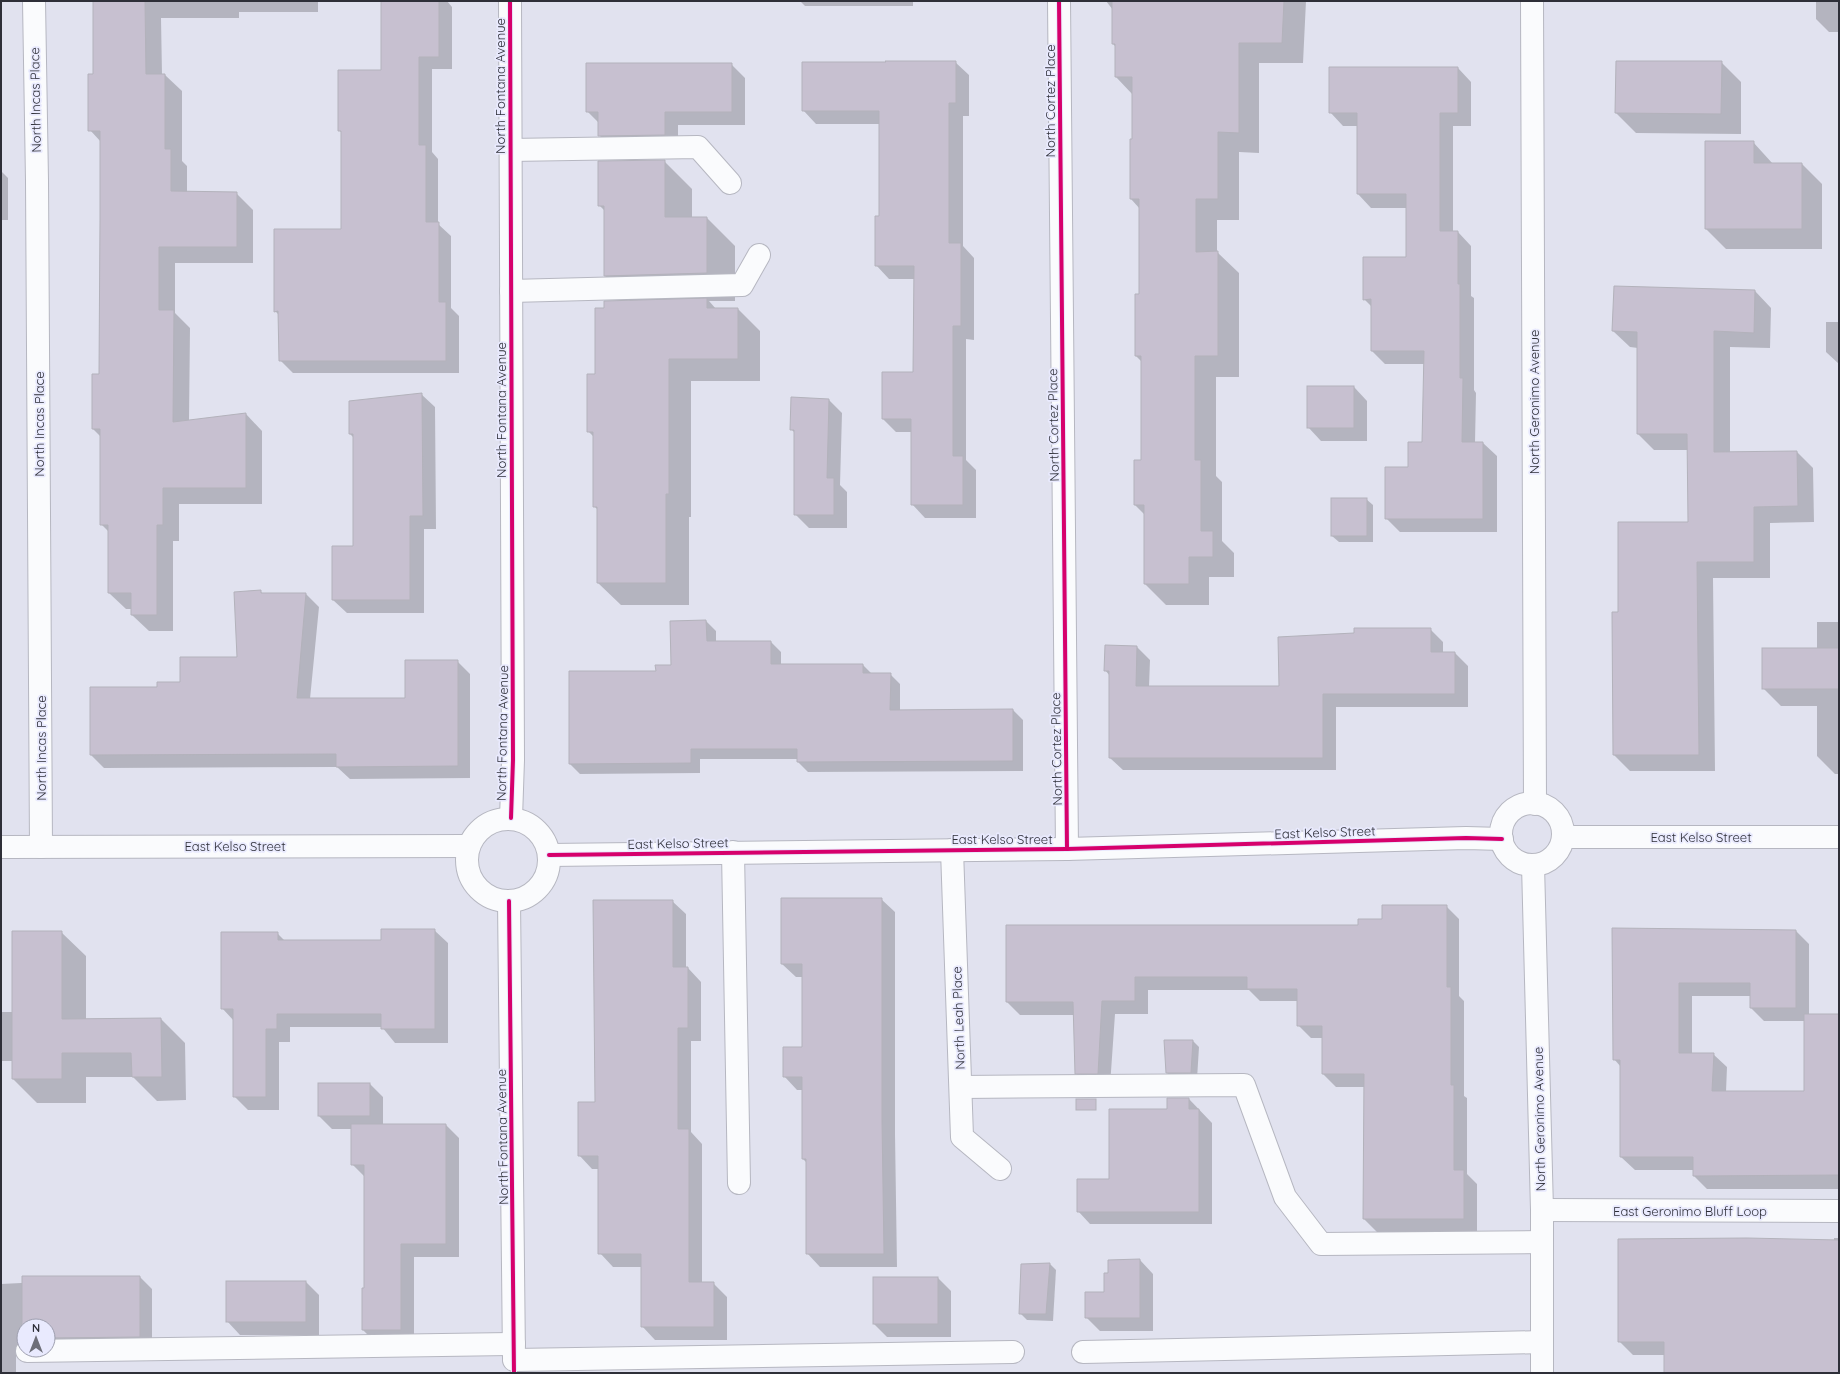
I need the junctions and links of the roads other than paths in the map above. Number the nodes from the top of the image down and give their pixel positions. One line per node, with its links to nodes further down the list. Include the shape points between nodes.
1 (34, 1): 16 (street, North Incas Place)
2 (510, 1): 5 (street, North Fontana Avenue)
3 (1059, 1): 17 (street, North Cortez Place)
4 (1532, 1): 9 (street, North Geronimo Avenue)
5 (510, 150): 6 (street, via 698,147); 8 (street, North Fontana Avenue)
6 (730, 182)
7 (759, 255): 8 (street, via 742,285)
8 (511, 291): 10 (street, North Fontana Avenue)
9 (1535, 804): 11 (street, via 1556,814 1561,823); 13 (street, via 1518,807 1509,813 1503,822)
10 (511, 818): 14 (street, via 498,819 486,825 476,833); 20 (street, via 534,827 543,837)
11 (1563, 837): 12 (street, East Kelso Street); 21 (street, via 1552,859 1543,864)
12 (1839, 837)
13 (1502, 839): 17 (street, East Kelso Street); 21 (street, via 1506,852 1514,860)
14 (469, 846): 16 (street, East Kelso Street); 22 (street, via 469,874 476,886 487,895)
15 (1, 847): 16 (street, East Kelso Street)
16 (41, 847)
17 (1067, 849): 18 (street, East Kelso Street)
18 (952, 850): 19 (street, East Kelso Street); 23 (street, North Leah Place)
19 (733, 852): 20 (street, East Kelso Street); 25 (street)
20 (549, 855): 22 (street, via 547,876 539,887 528,896)
21 (1533, 865): 26 (street, North Geronimo Avenue)
22 (509, 901): 33 (street, North Fontana Avenue)
23 (961, 1087): 24 (street, North Leah Place, via 962,1137); 28 (street, via 1244,1085 1285,1197 1322,1244)
24 (1000, 1169)
25 (739, 1183)
26 (1542, 1210): 27 (street, East Geronimo Bluff Loop); 28 (street, North Geronimo Avenue)
27 (1839, 1211)
28 (1542, 1242): 29 (street, North Geronimo Avenue)
29 (1542, 1342): 32 (street); 34 (street, North Geronimo Avenue)
30 (56, 1351): 33 (street)
31 (1014, 1352): 33 (street)
32 (1083, 1352)
33 (514, 1359)
34 (1542, 1373)

